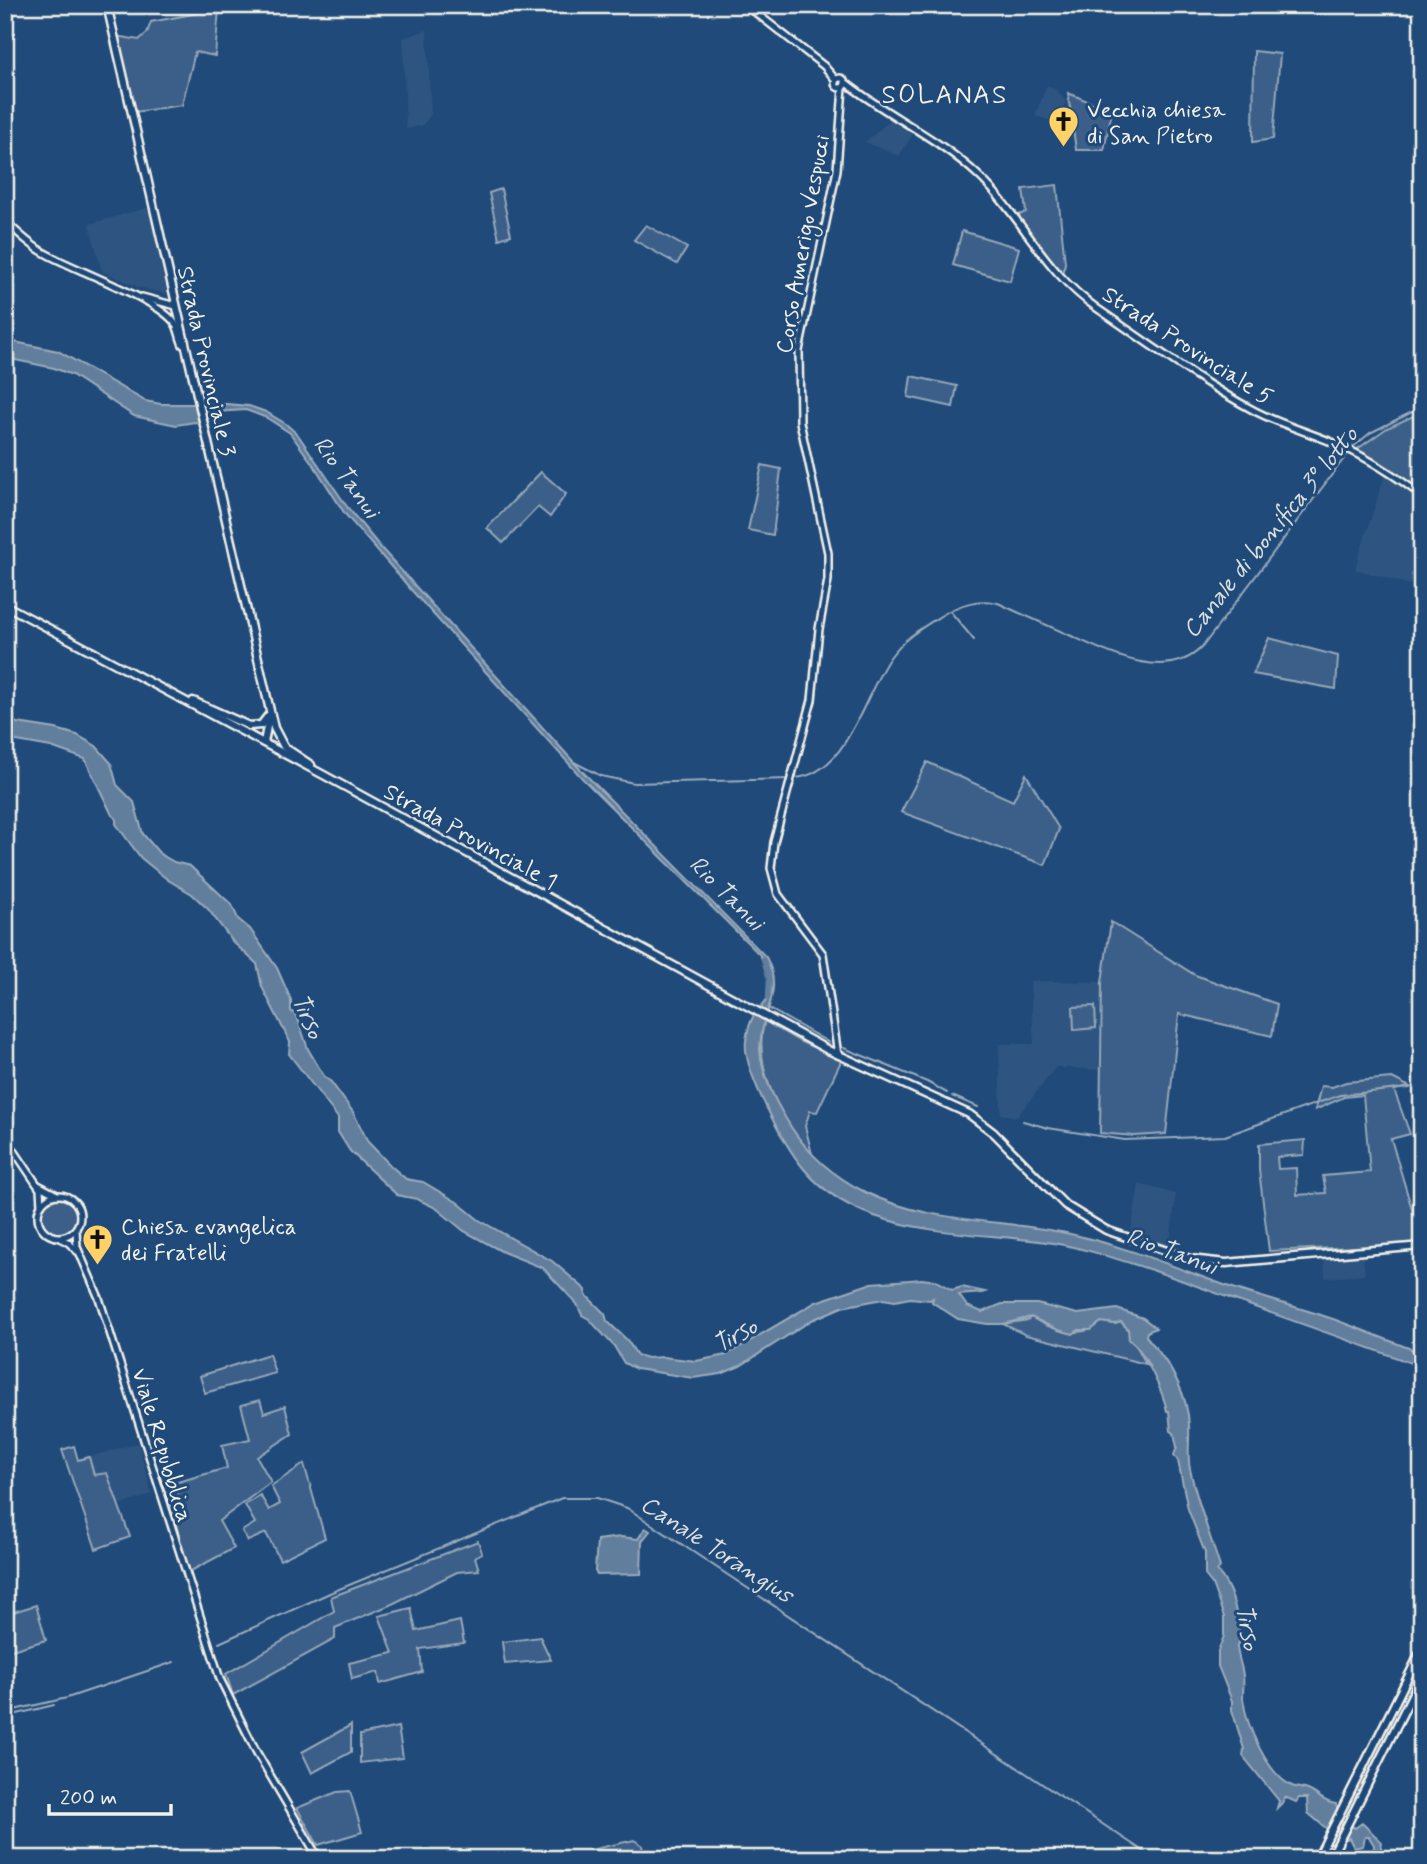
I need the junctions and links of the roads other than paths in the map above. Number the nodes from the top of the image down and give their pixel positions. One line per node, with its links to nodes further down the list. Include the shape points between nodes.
1 (107, 5): 5 (main road, Strada Provinciale 3)
2 (746, 5): 3 (street)
3 (842, 85): 11 (street, Strada Provinciale 5, via 963,161 1076,293 1254,411 1355,453); 19 (street, Corso Amerigo Vespucci, via 836,170 801,332 799,403 828,552 828,580 812,700 771,868 778,894 823,954)
4 (5, 221): 6 (street, via 44,253)
5 (171, 286): 7 (street, via 169,298); 8 (main road, Strada Provinciale 3)
6 (134, 295): 7 (street); 9 (street)
7 (158, 302): 8 (street)
8 (176, 306): 9 (street); 10 (main road, Strada Provinciale 3)
9 (160, 311): 10 (street, via 176,325)
10 (186, 351): 13 (main road, Strada Provinciale 3)
11 (1422, 496)
12 (5, 605): 14 (main road, Strada Provinciale 1)
13 (265, 693): 15 (main road); 16 (main road)
14 (180, 698): 15 (main road, via 249,726 261,725); 17 (main road, Strada Provinciale 1)
15 (268, 716): 17 (main road)
16 (274, 728): 17 (main road); 18 (main road, via 284,747)
17 (264, 743): 18 (main road, Strada Provinciale 1)
18 (320, 773): 19 (main road, Strada Provinciale 1)
19 (838, 1055): 26 (main road, Strada Provinciale 1, via 969,1114 1081,1217 1171,1254 1226,1263)
20 (5, 1137): 21 (street)
21 (37, 1184): 22 (street); 23 (street)
22 (57, 1195): 23 (street); 24 (street, via 79,1207 81,1219)
23 (41, 1205): 25 (street, via 42,1229)
24 (76, 1230): 25 (street); 27 (street, Viale Repubblica)
25 (60, 1238): 27 (street, Viale Repubblica)
26 (1422, 1246)
27 (83, 1259): 30 (street, Viale Repubblica, via 210,1653 237,1716)
28 (1422, 1649): 31 (main road)
29 (1422, 1675): 32 (main road)
30 (319, 1859)
31 (1317, 1859)
32 (1330, 1859)

